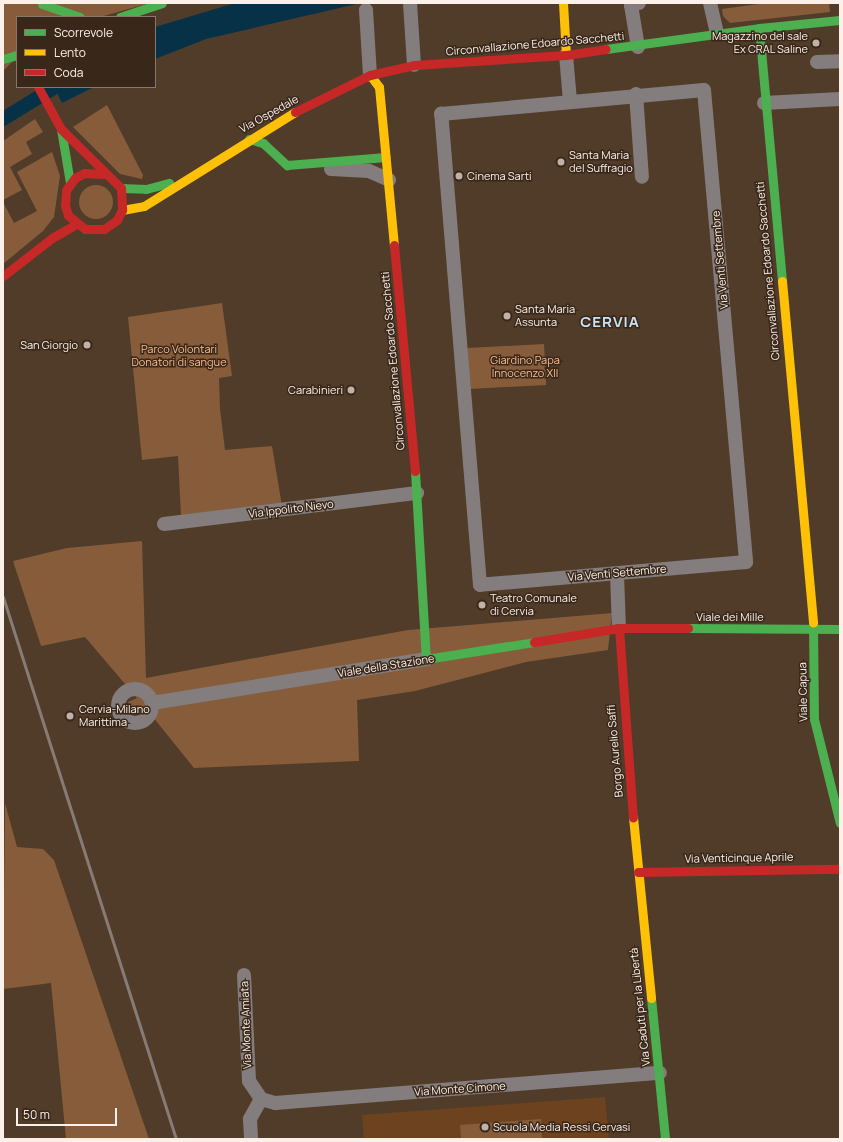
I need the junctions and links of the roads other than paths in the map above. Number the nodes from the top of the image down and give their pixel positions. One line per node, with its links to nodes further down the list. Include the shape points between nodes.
1 (162, 3): 10 (street)
2 (410, 3): 18 (street)
3 (563, 3): 15 (street)
4 (639, 3): 14 (street, via 631,5)
5 (710, 3): 13 (street)
6 (42, 4): 8 (street); 9 (street)
7 (366, 10): 19 (street)
8 (43, 16)
9 (77, 16)
10 (123, 16)
11 (840, 20): 12 (street)
12 (759, 28): 13 (street, Circonvallazione Edoardo Sacchetti); 24 (street, Circonvallazione Edoardo Sacchetti)
13 (717, 33): 14 (street, Circonvallazione Edoardo Sacchetti)
14 (638, 47): 15 (street, Circonvallazione Edoardo Sacchetti)
15 (566, 55): 18 (street, Circonvallazione Edoardo Sacchetti); 23 (street)
16 (840, 61): 17 (street)
17 (817, 62)
18 (414, 65): 19 (street, Circonvallazione Edoardo Sacchetti)
19 (370, 75): 25 (street, Via Ospedale); 29 (street, Circonvallazione Edoardo Sacchetti, via 379,87)
20 (39, 88): 26 (street)
21 (636, 94): 23 (street, Via Venti Settembre); 32 (street); 44 (street, Via Venti Settembre, via 704,90 746,562)
22 (840, 99): 24 (street)
23 (570, 101): 44 (street, Via Venti Settembre, via 441,114 480,585)
24 (764, 102): 46 (street, Circonvallazione Edoardo Sacchetti)
25 (284, 118): 27 (street, Via Ospedale); 28 (street, via 275,137)
26 (61, 129): 31 (street); 35 (street)
27 (249, 139): 28 (street, via 263,143); 33 (street, Via Ospedale)
28 (275, 152): 30 (street, via 287,165)
29 (386, 157): 30 (street); 34 (street, Circonvallazione Edoardo Sacchetti)
30 (309, 164): 34 (street, via 332,170 369,171)
31 (106, 174): 35 (street, via 84,173); 36 (street)
32 (642, 177)
33 (183, 179): 36 (street, via 146,189); 38 (street, via 144,206)
34 (388, 180): 42 (street, Circonvallazione Edoardo Sacchetti)
35 (70, 183): 37 (street, via 66,190)
36 (121, 188): 38 (street)
37 (65, 206): 39 (street); 40 (street)
38 (122, 210): 39 (street, via 117,220 104,229 91,230)
39 (76, 224): 40 (street)
40 (52, 238): 41 (street)
41 (3, 276)
42 (417, 493): 43 (street, Via Ippolito Nievo); 48 (street, Circonvallazione Edoardo Sacchetti)
43 (164, 524)
44 (617, 574): 45 (street)
45 (619, 628): 46 (street, Viale dei Mille); 48 (street, Viale della Stazione); 52 (street, Borgo Aurelio Saffi, via 625,733)
46 (814, 629): 47 (street, Viale dei Mille); 50 (street, Viale Capua, via 814,719)
47 (840, 630)
48 (426, 659): 49 (street, Viale della Stazione)
49 (152, 704)
50 (840, 823)
51 (840, 869): 52 (street, Via Venticinque Aprile)
52 (638, 872): 54 (street, Via Caduti per la Libertà)
53 (244, 975): 55 (street, Via Monte Amiata, via 248,1081)
54 (660, 1073): 55 (street, Via Monte Cimone, via 275,1103); 57 (street, Via Caduti per la Libertà)
55 (261, 1098): 56 (street, via 250,1119)
56 (251, 1139)
57 (665, 1139)

